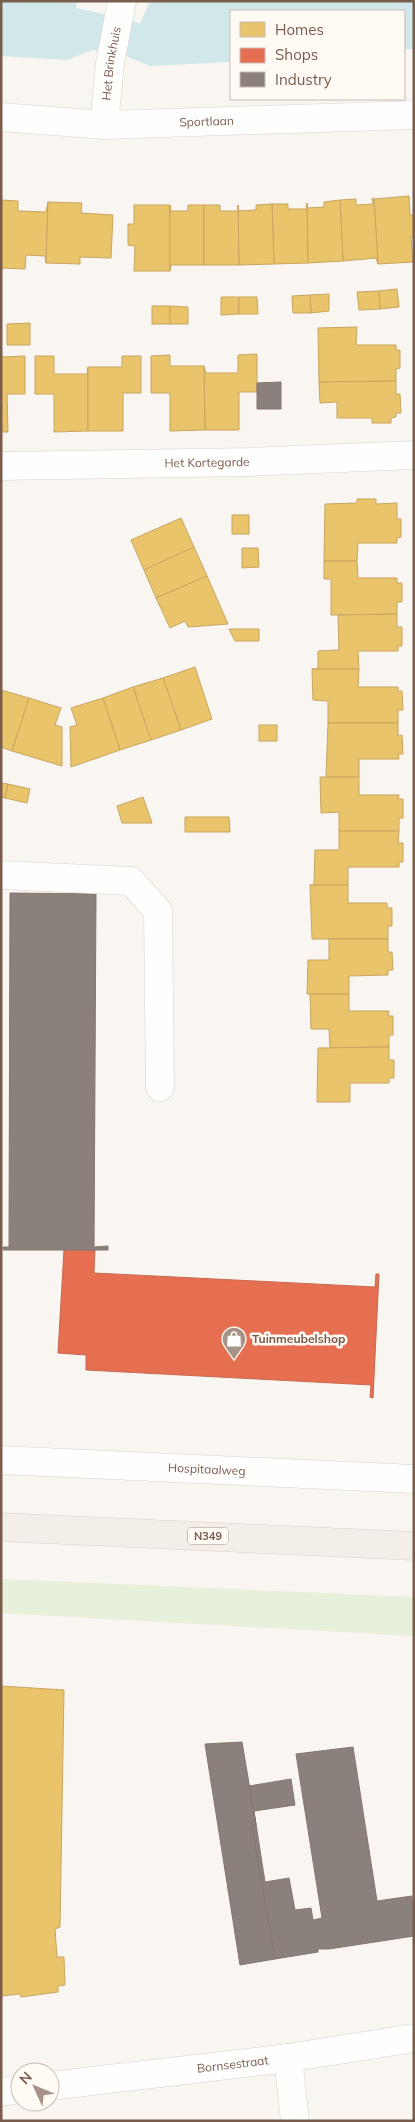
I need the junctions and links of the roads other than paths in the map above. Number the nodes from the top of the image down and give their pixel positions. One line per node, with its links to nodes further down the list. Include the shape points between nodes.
1 (122, 1): 4 (street, Het Brinkhuis, via 110,62)
2 (414, 115): 4 (street, Sportlaan)
3 (1, 117): 4 (street, Sportlaan)
4 (104, 125)
5 (414, 456): 6 (street, Het Kortegarde)
6 (1, 466)
7 (1, 874): 8 (street, via 131,881 158,911)
8 (160, 1088)
9 (1, 1460): 10 (street, Hospitaalweg)
10 (414, 1479)
11 (1, 1527): 12 (main road, N349)
12 (414, 1546)
13 (414, 2038): 14 (street, Bornsestraat)
14 (288, 2058): 15 (street, Bornsestraat); 16 (street)
15 (60, 2085)
16 (294, 2121)

